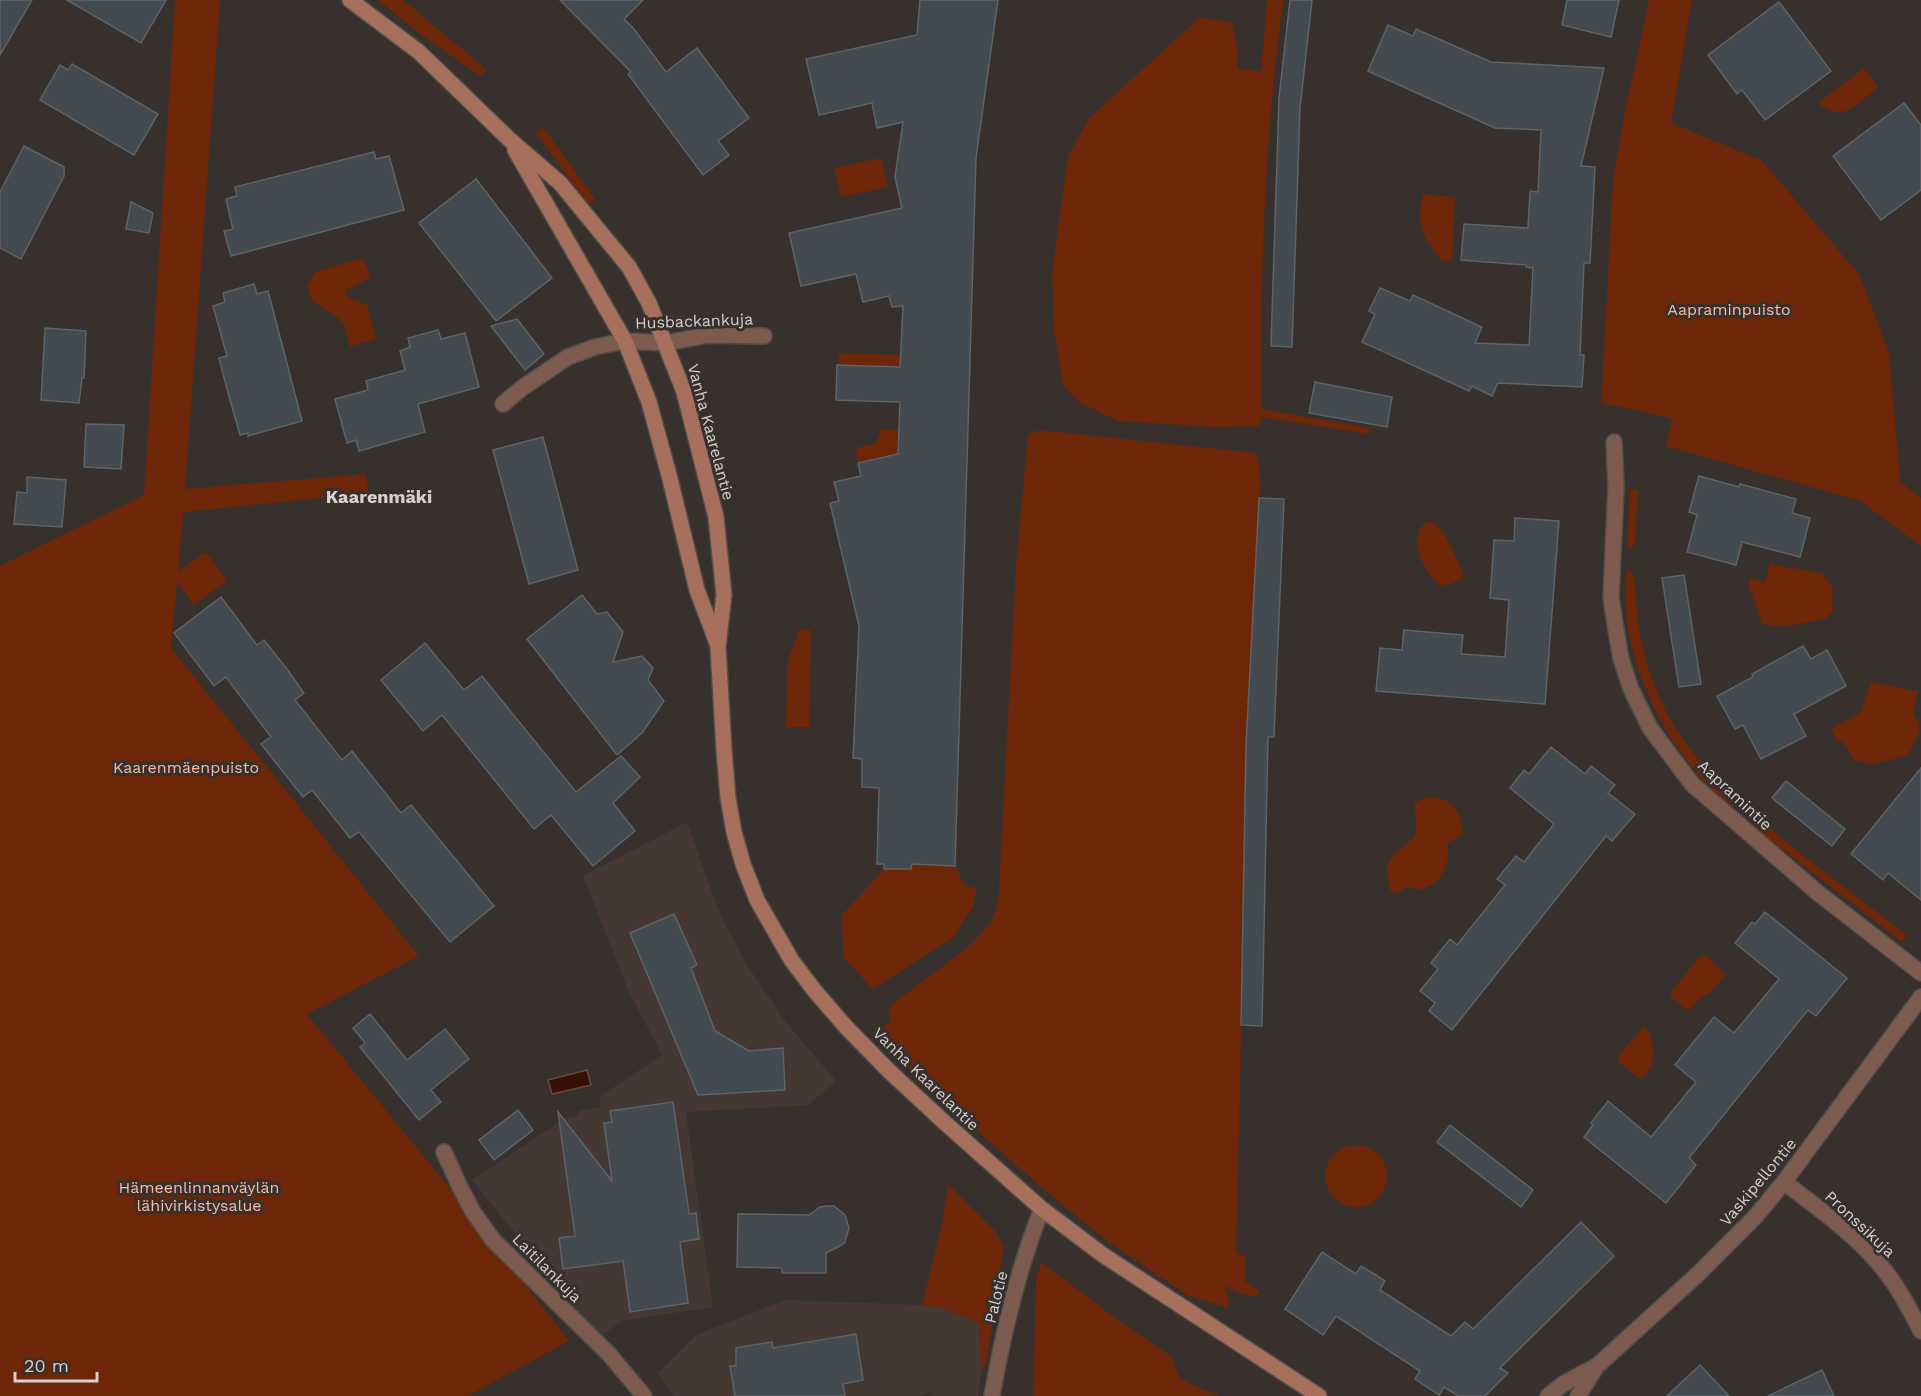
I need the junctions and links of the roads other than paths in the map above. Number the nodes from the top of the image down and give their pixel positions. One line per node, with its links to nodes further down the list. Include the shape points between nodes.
1 (350, 0): 2 (main road, Vanha Kaarelantie, via 418,52)
2 (509, 139): 4 (main road, Vanha Kaarelantie); 5 (main road, Vanha Kaarelantie, via 560,183 629,267)
3 (764, 336): 5 (street, Husbackankuja, via 708,335)
4 (625, 341): 5 (street, Husbackankuja); 6 (street, Husbackankuja, via 568,357); 8 (main road, Vanha Kaarelantie, via 649,402 697,590)
5 (666, 343): 8 (main road, Vanha Kaarelantie, via 684,392 716,516 724,595)
6 (503, 404)
7 (1614, 442): 9 (street, Aapramintie, via 1611,597 1621,659 1650,728 1692,784 1818,893)
8 (718, 647): 13 (main road, Vanha Kaarelantie, via 724,759 734,832 757,900 775,933 792,961 846,1027)
9 (1921, 973)
10 (1921, 998): 12 (street, Vaskipellontie)
11 (444, 1152): 16 (street, Laitilankuja, via 459,1187 493,1240 609,1354)
12 (1784, 1182): 14 (street, Pronssikuja, via 1846,1232 1884,1270); 15 (street, Vaskipellontie, via 1722,1251)
13 (1042, 1209): 17 (street, Palotie, via 1028,1243); 18 (main road, Vanha Kaarelantie, via 1121,1267)
14 (1921, 1331)
15 (1597, 1366): 19 (street, Vaskipellontie); 20 (street, Vaskipellontie)
16 (644, 1396)
17 (992, 1396)
18 (1319, 1396)
19 (1548, 1396)
20 (1578, 1396)

